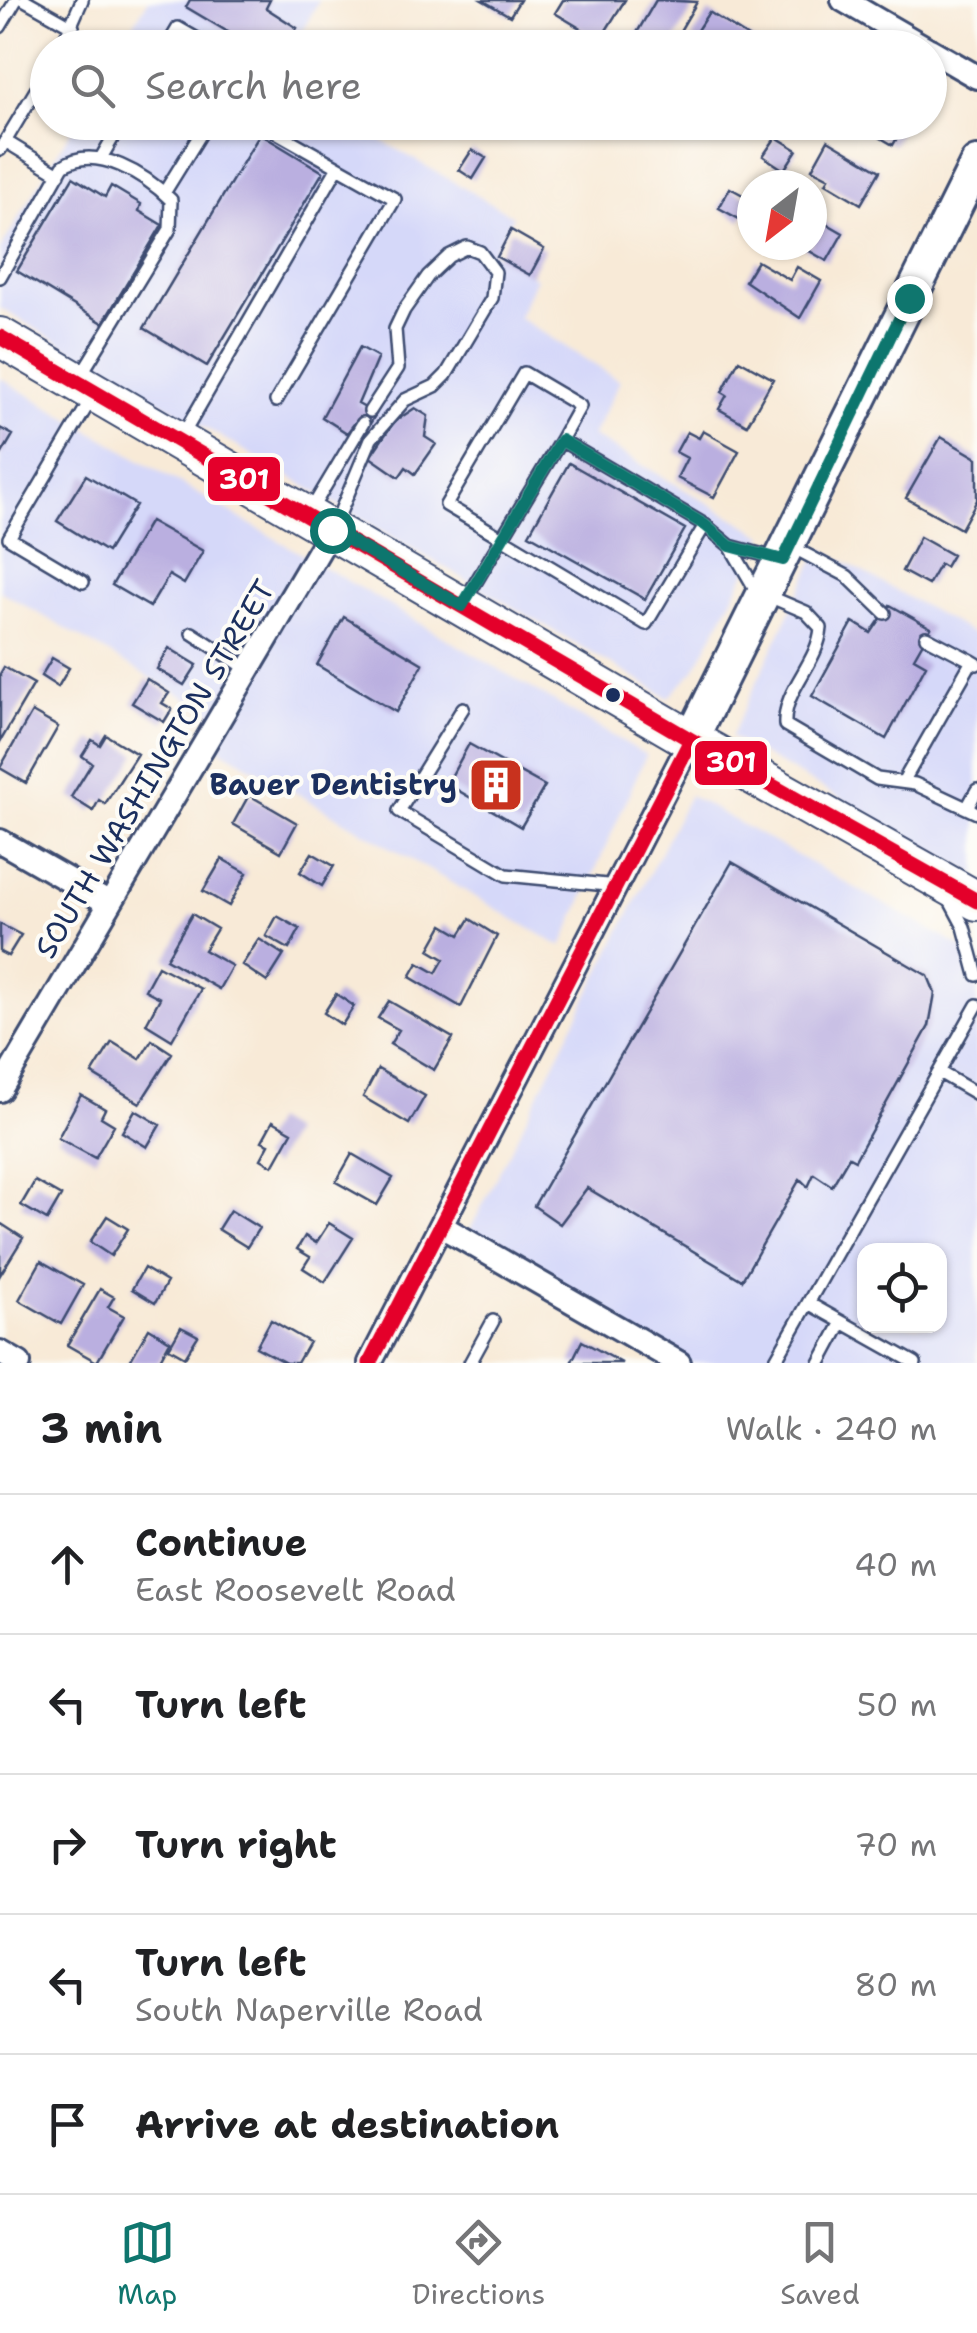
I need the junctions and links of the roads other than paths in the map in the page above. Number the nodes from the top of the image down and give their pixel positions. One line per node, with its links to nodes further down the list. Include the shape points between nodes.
1 (16, 0): 5 (lane)
2 (24, 0): 6 (lane)
3 (82, 0): 6 (lane)
4 (843, 0): 8 (street)
5 (0, 26)
6 (74, 27): 7 (lane)
7 (72, 30)
8 (895, 30)
9 (947, 60): 10 (street)
10 (977, 77)
11 (30, 100): 15 (lane)
12 (111, 140): 16 (lane)
13 (197, 140): 20 (lane)
14 (290, 140): 18 (lane)
15 (3, 145): 19 (lane)
16 (100, 158): 19 (lane, via 72,160); 20 (lane)
17 (977, 164): 33 (main road)
18 (338, 167): 24 (lane, via 395,199); 28 (lane)
19 (59, 174): 21 (lane)
20 (164, 194): 23 (lane, via 171,200 170,229)
21 (0, 277)
22 (0, 337): 23 (main road)
23 (86, 387): 28 (main road); 34 (lane, via 9,538)
24 (276, 401)
25 (370, 411): 29 (lane, via 398,368 395,330 416,290 449,256 467,247 480,252 495,272 492,298 446,375 405,400 371,439)
26 (363, 424): 29 (lane)
27 (561, 440): 30 (lane); 31 (lane); 31 (lane, via 580,406 524,373 446,505)
28 (179, 441): 29 (main road)
29 (320, 523): 36 (main road); 41 (street, SOUTH WASHINGTON STREET)
30 (705, 525): 31 (lane, via 646,624); 32 (lane)
31 (502, 538): 36 (lane)
32 (730, 546): 33 (lane); 35 (lane)
33 (787, 553): 35 (main road); 37 (lane, via 847,576)
34 (84, 582)
35 (764, 598): 43 (main road); 44 (lane, via 806,612 820,628 819,646 784,709 785,725 876,780)
36 (462, 606): 43 (main road)
37 (885, 613)
38 (192, 633): 41 (lane)
39 (926, 637): 40 (lane)
40 (974, 663): 44 (lane)
41 (249, 670): 51 (street, SOUTH WASHINGTON STREET)
42 (462, 708): 49 (lane, via 400,810 506,875)
43 (691, 740): 48 (main road); 49 (street)
44 (902, 782): 46 (lane)
45 (977, 790): 46 (lane)
46 (972, 811)
47 (0, 841): 51 (street)
48 (939, 880): 50 (main road); 52 (lane, via 964,926)
49 (617, 886): 57 (street)
50 (977, 901)
51 (110, 904): 55 (street, SOUTH WASHINGTON STREET)
52 (977, 975)
53 (977, 1005): 54 (lane)
54 (939, 1072): 56 (lane); 58 (lane)
55 (0, 1090)
56 (976, 1090)
57 (441, 1226): 63 (street); 65 (street)
58 (808, 1303): 60 (lane); 66 (lane)
59 (494, 1320): 64 (lane)
60 (842, 1322): 67 (lane); 68 (lane)
61 (0, 1352): 62 (street)
62 (19, 1363)
63 (370, 1363)
64 (470, 1363)
65 (679, 1363)
66 (774, 1363)
67 (820, 1363)
68 (915, 1363)

